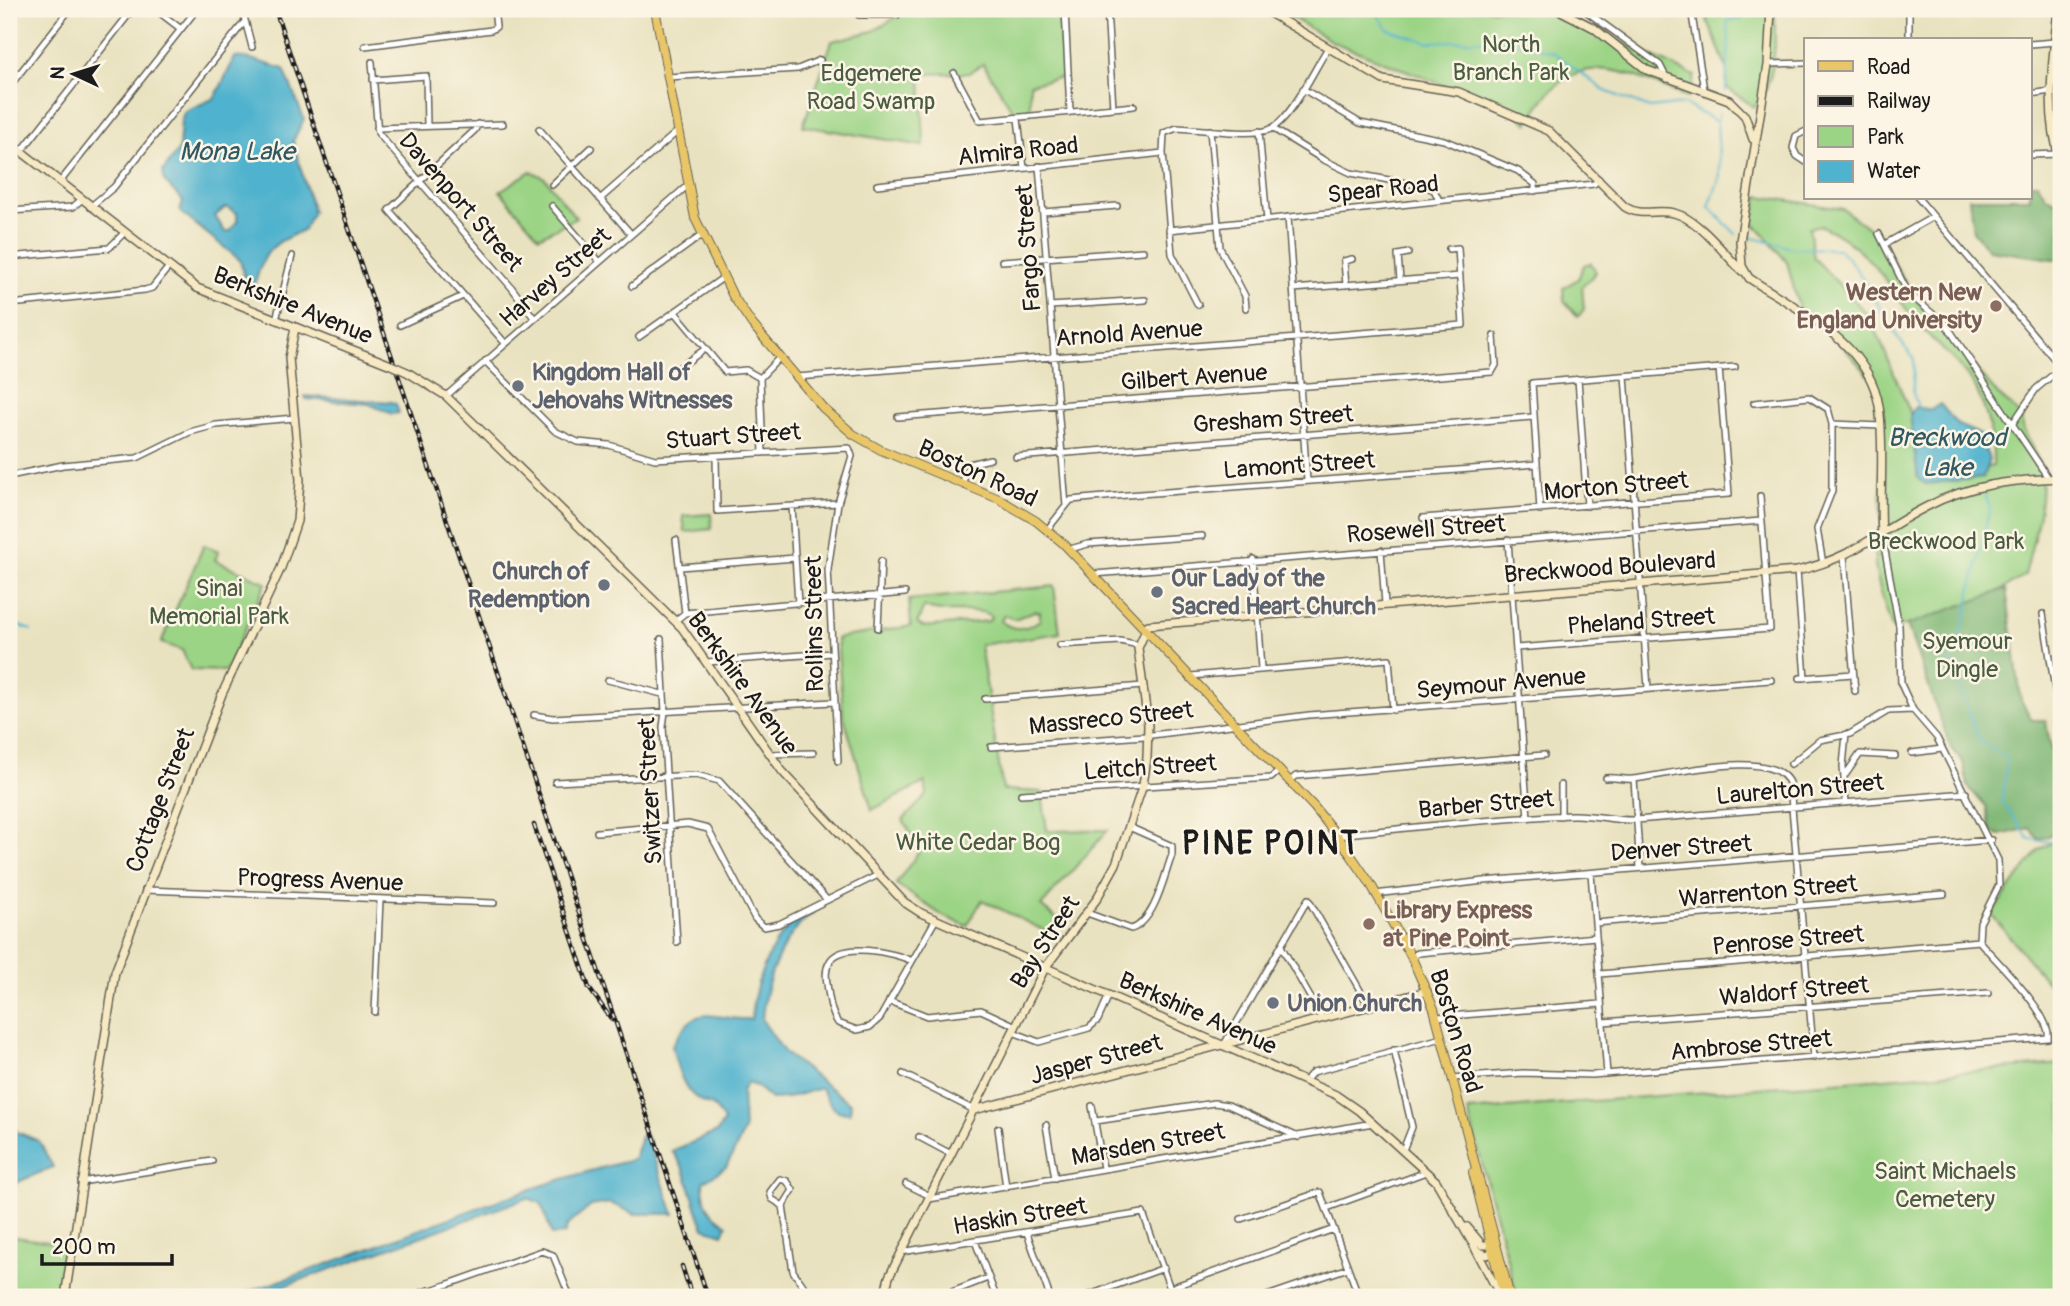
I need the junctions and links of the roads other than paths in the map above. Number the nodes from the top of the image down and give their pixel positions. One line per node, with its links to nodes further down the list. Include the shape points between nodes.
1 (70, 9): 35 (street)
2 (133, 9): 59 (street)
3 (155, 9): 20 (street)
4 (197, 9): 20 (street)
5 (242, 9): 19 (street)
6 (494, 9): 24 (street, via 496,27)
7 (655, 9): 32 (main road, Boston Road)
8 (1065, 9): 42 (street)
9 (1107, 9): 41 (street)
10 (1263, 9): 26 (main road)
11 (1557, 9): 33 (main road, via 1594,28 1633,61)
12 (1583, 9): 33 (street, via 1660,65)
13 (1691, 9): 37 (street)
14 (1771, 9): 30 (main road)
15 (1909, 9): 21 (street)
16 (2058, 9): 22 (main road)
17 (859, 12): 18 (street)
18 (897, 15)
19 (245, 21): 25 (street); 79 (street, via 114,187)
20 (181, 29): 69 (street)
21 (1909, 38)
22 (2055, 42): 23 (street); 38 (main road)
23 (2032, 44)
24 (365, 46)
25 (252, 47)
26 (1328, 48): 36 (street); 68 (main road, via 1382,80 1459,92 1549,131)
27 (821, 60): 32 (street, via 798,69)
28 (372, 62): 34 (street, Davenport Street)
29 (1804, 63): 30 (street)
30 (1768, 64): 43 (main road)
31 (954, 73): 45 (street, via 981,121)
32 (668, 77): 53 (main road, Boston Road)
33 (1667, 79): 37 (main road)
34 (373, 80): 48 (street, via 426,76); 49 (street, Davenport Street)
35 (9, 87)
36 (1303, 89): 50 (street); 74 (street, via 1364,125 1437,137 1503,163 1530,177)
37 (1704, 90): 44 (main road, via 1729,100)
38 (2051, 90): 39 (street); 61 (main road)
39 (2032, 94)
40 (1134, 106): 41 (street)
41 (1113, 108): 42 (street)
42 (1070, 112): 45 (street)
43 (1760, 114): 44 (main road); 58 (main road)
44 (1746, 118): 58 (main road)
45 (1018, 119): 67 (street)
46 (478, 124): 47 (street); 48 (street); 70 (street)
47 (503, 124)
48 (427, 126): 49 (street)
49 (377, 128): 70 (street, Davenport Street)
50 (1272, 128): 54 (street); 77 (street, via 1331,164 1366,177 1427,187)
51 (539, 129): 66 (street)
52 (1210, 130): 54 (street); 60 (street, via 1171,128 1163,136); 87 (street)
53 (678, 131): 73 (main road, Boston Road); 75 (street)
54 (1259, 131): 86 (street)
55 (1804, 132): 63 (street, via 1796,137 1794,152)
56 (9, 142): 59 (main road, Berkshire Avenue)
57 (591, 148): 66 (street)
58 (1754, 149): 93 (main road)
59 (21, 152): 69 (main road, Berkshire Avenue)
60 (1163, 153): 65 (street, Almira Road); 88 (street)
61 (2058, 154): 62 (street); 64 (main road)
62 (2032, 155)
63 (1804, 160)
64 (2061, 163)
65 (1040, 166): 67 (street, Almira Road); 83 (street, Fargo Street)
66 (573, 167): 71 (street); 75 (street)
67 (1024, 168): 72 (street, Almira Road)
68 (1599, 180): 74 (street, Spear Road); 106 (main road, via 1633,211 1688,219)
69 (60, 182): 76 (main road, Berkshire Avenue)
70 (419, 182): 117 (street, via 389,210); 124 (street, Davenport Street)
71 (552, 185)
72 (877, 185)
73 (687, 186): 90 (street, Harvey Street); 92 (main road, Boston Road)
74 (1535, 191): 77 (street, Spear Road)
75 (600, 199): 90 (street)
76 (81, 200): 79 (main road, Berkshire Avenue); 82 (street, via 73,207)
77 (1439, 200): 84 (street, Spear Road)
78 (1920, 200): 85 (street)
79 (90, 206): 89 (main road, Berkshire Avenue)
80 (552, 206): 107 (street)
81 (1117, 206): 83 (street)
82 (9, 211)
83 (1043, 212): 102 (street, Fargo Street)
84 (1288, 217): 86 (street, Spear Road); 116 (street)
85 (1933, 217): 94 (street); 137 (street)
86 (1267, 219): 87 (street, Spear Road)
87 (1218, 225): 88 (street, Spear Road); 122 (street, via 1220,248 1245,296)
88 (1169, 230): 120 (street, via 1174,260)
89 (124, 233): 101 (street, via 109,248); 109 (main road, Berkshire Avenue)
90 (631, 234): 107 (street, Harvey Street)
91 (1879, 234): 94 (street)
92 (702, 235): 112 (main road, Boston Road); 115 (street)
93 (1740, 241): 106 (main road); 110 (main road)
94 (1887, 243): 151 (street, via 1907,291 1947,326)
95 (1448, 249): 111 (street, via 1458,248)
96 (1143, 251): 102 (street)
97 (1400, 253): 98 (street); 99 (street); 113 (street)
98 (1408, 253)
99 (1390, 254)
100 (292, 256): 125 (street)
101 (9, 257)
102 (1046, 258): 108 (street); 121 (street, Fargo Street)
103 (1352, 259): 105 (street)
104 (1336, 260): 105 (street)
105 (1345, 260): 114 (street)
106 (1730, 260): 110 (main road)
107 (599, 261): 124 (street, Harvey Street)
108 (1002, 261)
109 (169, 268): 119 (street, via 145,290); 125 (main road, Berkshire Avenue, via 200,290)
110 (1746, 275): 153 (main road, via 1819,322 1842,343 1870,381)
111 (1460, 276): 113 (street); 130 (street, Arnold Avenue, via 1463,325)
112 (724, 277): 123 (street); 134 (main road, Boston Road, via 749,321)
113 (1400, 281): 114 (street)
114 (1346, 285): 116 (street)
115 (632, 286)
116 (1293, 289): 130 (street)
117 (463, 296): 126 (street); 131 (street)
118 (1145, 300): 121 (street)
119 (20, 303)
120 (1198, 305)
121 (1050, 306): 133 (street, Fargo Street)
122 (1246, 308)
123 (675, 312): 129 (street); 132 (street)
124 (534, 318): 131 (street, Harvey Street)
125 (276, 320): 127 (main road, Berkshire Avenue)
126 (401, 325)
127 (295, 328): 145 (main road, Berkshire Avenue, bridge, via 407,372); 150 (main road, Cottage Street, via 289,349)
128 (1494, 336): 144 (street, Gilbert Avenue, via 1496,365 1492,372)
129 (639, 337)
130 (1297, 338): 133 (street, Arnold Avenue); 144 (street)
131 (505, 343): 135 (street, Harvey Street)
132 (705, 349): 139 (street); 142 (street, via 725,372 746,370)
133 (1053, 356): 141 (street, Arnold Avenue); 147 (street, Fargo Street)
134 (780, 357): 141 (main road, Boston Road); 142 (street)
135 (485, 361): 145 (street, Harvey Street); 158 (street, Stuart Street, via 555,431 570,440 616,447 648,459)
136 (1735, 367): 138 (street)
137 (2061, 367): 151 (street, via 2040,385)
138 (1719, 368): 140 (street); 169 (street, Morton Street, via 1729,494)
139 (669, 375)
140 (1625, 376): 143 (street); 169 (street)
141 (797, 377): 166 (main road, Boston Road, via 835,420 860,439)
142 (760, 378): 156 (street)
143 (1578, 379): 149 (street, via 1531,384); 172 (street)
144 (1301, 387): 147 (street, Gilbert Avenue); 154 (street)
145 (446, 396): 203 (main road, Berkshire Avenue)
146 (1754, 402): 152 (street, via 1809,397 1828,410)
147 (1057, 404): 148 (street, Gilbert Avenue); 157 (street, Fargo Street)
148 (898, 417)
149 (1533, 417): 154 (street, Gresham Street); 161 (street)
150 (295, 418): 162 (street, via 216,425 190,432 137,458); 270 (main road, Cottage Street, via 300,488 292,541 222,694)
151 (2012, 423): 164 (street)
152 (1832, 424): 153 (street); 188 (street, via 1832,491 1817,529)
153 (1881, 426): 178 (main road)
154 (1305, 435): 157 (street, Gresham Street); 165 (street)
155 (849, 448): 156 (street, Stuart Street); 168 (street, Rollins Street, via 852,456)
156 (763, 453): 158 (street, Stuart Street)
157 (1061, 453): 159 (street, Gresham Street); 171 (street, Fargo Street)
158 (716, 457): 170 (street, via 717,511)
159 (1016, 457)
160 (990, 459): 166 (street, via 969,464)
161 (1537, 464): 165 (street, Lamont Street); 173 (street)
162 (9, 476)
163 (2061, 478): 164 (main road, Breckwood Boulevard)
164 (2049, 479): 178 (main road, Breckwood Boulevard, via 1962,491 1921,509)
165 (1307, 481): 171 (street, Lamont Street, via 1071,500)
166 (963, 482): 176 (main road, Boston Road)
167 (1760, 496): 175 (street)
168 (838, 503): 170 (street); 197 (street, Rollins Street, via 829,556)
169 (1634, 503): 172 (street, Morton Street); 177 (street)
170 (792, 506): 185 (street)
171 (1066, 506): 176 (street)
172 (1587, 506): 173 (street, Morton Street)
173 (1540, 510): 174 (street, Morton Street)
174 (1423, 518)
175 (1761, 521): 177 (street, Rosewell Street); 192 (street)
176 (1047, 530): 182 (main road, Boston Road)
177 (1635, 530): 181 (street, Rosewell Street); 193 (street)
178 (1882, 535): 184 (main road, Breckwood Boulevard); 227 (street, via 1900,630 1901,684)
179 (1202, 536): 182 (street)
180 (676, 540): 189 (street)
181 (1508, 540): 183 (street, Rosewell Street); 195 (street)
182 (1070, 549): 191 (main road, Boston Road)
183 (1381, 550): 186 (street, Rosewell Street); 199 (street)
184 (1844, 556): 188 (main road, Breckwood Boulevard); 214 (street)
185 (795, 558): 189 (street); 198 (street)
186 (1253, 559): 191 (street, Rosewell Street); 201 (street)
187 (881, 561): 196 (street)
188 (1823, 564): 190 (main road, Breckwood Boulevard)
189 (680, 567): 200 (street)
190 (1797, 571): 192 (main road, Breckwood Boulevard); 214 (street, via 1803,678)
191 (1094, 574): 205 (main road, Boston Road)
192 (1766, 575): 193 (main road, Breckwood Boulevard); 207 (street, Pheland Street, via 1770,629)
193 (1641, 584): 195 (main road, Breckwood Boulevard); 207 (street)
194 (905, 593): 196 (street)
195 (1512, 594): 199 (main road, Breckwood Boulevard); 210 (street)
196 (877, 596): 197 (street); 204 (street)
197 (829, 600): 198 (street); 211 (street, Rollins Street)
198 (798, 604): 200 (street)
199 (1385, 604): 201 (main road, Breckwood Boulevard)
200 (685, 613): 203 (street)
201 (1257, 614): 205 (main road, Breckwood Boulevard, via 1165,622); 213 (street)
202 (2043, 614): 230 (street)
203 (675, 621): 212 (main road, Berkshire Avenue)
204 (878, 628)
205 (1143, 629): 209 (main road, Bay Street); 215 (main road, Boston Road)
206 (661, 639): 221 (street, Switzer Street)
207 (1644, 639): 210 (street, Pheland Street); 219 (street)
208 (1060, 645): 209 (street, via 1120,641)
209 (1139, 645): 218 (main road, Bay Street)
210 (1516, 648): 223 (street)
211 (832, 653): 212 (street); 224 (street, Rollins Street)
212 (707, 662): 225 (main road, Berkshire Avenue)
213 (1261, 668): 215 (street); 226 (street, via 1389,659)
214 (1853, 674): 220 (street)
215 (1191, 676): 231 (main road, Boston Road)
216 (608, 680): 221 (street)
217 (1771, 680): 219 (street, Seymour Avenue)
218 (1143, 686): 222 (street); 234 (main road, Bay Street)
219 (1648, 688): 223 (street, Seymour Avenue)
220 (1855, 691)
221 (662, 694): 228 (street, Switzer Street)
222 (985, 699)
223 (1519, 699): 226 (street, Seymour Avenue); 242 (street)
224 (833, 702): 225 (street); 243 (street, Rollins Street)
225 (739, 709): 228 (street); 239 (main road, Berkshire Avenue)
226 (1393, 710): 231 (street, Seymour Avenue)
227 (1913, 710): 233 (street, via 1888,711); 236 (street)
228 (665, 712): 229 (street); 247 (street, Switzer Street)
229 (534, 715)
230 (2061, 719): 232 (street)
231 (1235, 722): 234 (street, Massreco Street); 245 (main road, Boston Road)
232 (2061, 727)
233 (1846, 734): 244 (street, via 1820,740); 246 (street)
234 (1148, 735): 235 (street, Massreco Street); 252 (main road, Bay Street)
235 (991, 747)
236 (1942, 749): 238 (street); 254 (street)
237 (813, 753): 239 (street)
238 (1912, 753)
239 (770, 754): 269 (main road, Berkshire Avenue)
240 (1544, 755): 242 (street)
241 (1895, 756): 246 (street, via 1860,754)
242 (1523, 757): 250 (street, via 1296,776); 259 (street)
243 (838, 761)
244 (1791, 764)
245 (1280, 770): 250 (main road, Boston Road); 252 (street, Leitch Street, via 1271,778)
246 (1846, 774): 256 (street)
247 (666, 776): 251 (street); 261 (street, Switzer Street); 274 (street, via 702,775 719,781)
248 (1606, 778): 249 (street)
249 (1634, 779): 257 (street, via 1750,764 1787,776); 260 (street)
250 (1290, 781): 264 (main road, Boston Road)
251 (555, 782)
252 (1143, 785): 255 (street, Leitch Street); 262 (main road, Bay Street)
253 (1561, 785): 258 (street)
254 (1966, 793): 256 (street, Laurelton Street); 265 (street)
255 (1021, 794)
256 (1846, 803): 257 (street, Laurelton Street)
257 (1792, 808): 260 (street, Laurelton Street); 266 (street)
258 (1561, 816): 259 (street, Barber Street); 260 (street, Barber Street)
259 (1528, 818): 264 (street, Barber Street)
260 (1636, 820): 267 (street)
261 (668, 825): 263 (street); 274 (street, via 709,829 755,919 764,927); 282 (street, Switzer Street)
262 (1129, 827): 277 (main road, Bay Street, via 1108,881); 277 (street, via 1172,846 1151,910 1131,929)
263 (597, 832)
264 (1339, 838): 271 (main road, Boston Road)
265 (1991, 840): 266 (street, Denver Street); 281 (street, via 2000,879 1980,923)
266 (1797, 857): 267 (street, Denver Street); 276 (street)
267 (1640, 868): 268 (street, Denver Street)
268 (1591, 873): 271 (street, Denver Street); 279 (street)
269 (876, 876): 274 (street); 278 (main road, Berkshire Avenue, via 904,902)
270 (145, 890): 273 (street, Progress Avenue); 323 (main road, Cottage Street, via 109,992)
271 (1375, 894): 284 (main road, Boston Road)
272 (1944, 894): 276 (street, Warrenton Street)
273 (380, 900): 275 (street, Progress Avenue); 296 (street)
274 (827, 900)
275 (494, 903)
276 (1802, 906): 279 (street, Warrenton Street); 285 (street)
277 (1087, 913): 287 (main road, Bay Street)
278 (936, 919): 286 (street); 287 (main road, Berkshire Avenue)
279 (1595, 923): 280 (street)
280 (1596, 937): 284 (street); 288 (street)
281 (1979, 941): 285 (street, Penrose Street); 304 (street, Ambrose Street, via 2022,990 2049,1034 2042,1040)
282 (677, 942)
283 (1281, 946): 294 (street, via 1308,899); 298 (street); 302 (street)
284 (1411, 956): 289 (main road, Boston Road)
285 (1806, 956): 288 (street, Penrose Street); 295 (street)
286 (912, 961): 292 (street); 292 (street, via 881,950 844,953 830,961 826,973 830,1005 840,1025 854,1030 870,1027)
287 (1045, 968): 291 (main road, Berkshire Avenue); 300 (main road, Bay Street)
288 (1600, 974): 293 (street)
289 (1427, 991): 294 (main road, Jasper Street); 297 (main road, Boston Road)
290 (1988, 993): 295 (street, Waldorf Street)
291 (1109, 995): 300 (street, via 1098,1020 1089,1028 1039,1042); 302 (main road, Berkshire Avenue)
292 (889, 1000): 300 (street, via 927,1016 981,1010)
293 (1601, 1004): 297 (street); 299 (street)
294 (1370, 1006): 298 (main road, Jasper Street)
295 (1809, 1008): 299 (street, Waldorf Street); 304 (street)
296 (375, 1012)
297 (1437, 1017): 301 (main road, Boston Road)
298 (1322, 1018): 302 (main road, Jasper Street)
299 (1603, 1022): 306 (street)
300 (1014, 1029): 310 (main road, Bay Street)
301 (1442, 1038): 303 (street); 307 (main road, Boston Road)
302 (1224, 1045): 308 (main road, Berkshire Avenue); 310 (main road, Jasper Street)
303 (1394, 1050): 308 (street, via 1313,1072); 317 (street, via 1412,1127)
304 (1814, 1058): 306 (street, Ambrose Street)
305 (903, 1074): 310 (street)
306 (1607, 1074): 307 (street, Ambrose Street)
307 (1452, 1078): 335 (main road, Boston Road)
308 (1305, 1081): 312 (main road, Berkshire Avenue, via 1343,1099)
309 (1092, 1106): 311 (street)
310 (974, 1110): 318 (main road, Bay Street)
311 (1096, 1121): 316 (street, via 1213,1102); 320 (street)
312 (1373, 1123): 316 (street, Marsden Street); 317 (main road, Berkshire Avenue)
313 (1046, 1125): 322 (street)
314 (998, 1128): 325 (street)
315 (919, 1137): 318 (street)
316 (1298, 1137): 320 (street, Marsden Street)
317 (1403, 1150): 321 (main road, Berkshire Avenue)
318 (951, 1154): 326 (main road, Bay Street)
319 (212, 1161): 323 (street)
320 (1103, 1168): 322 (street, Marsden Street)
321 (1426, 1172): 328 (street); 329 (main road, Berkshire Avenue)
322 (1055, 1178): 325 (street, Marsden Street)
323 (81, 1182): 342 (main road, Cottage Street)
324 (906, 1184): 326 (street)
325 (1006, 1187): 326 (street, Marsden Street)
326 (930, 1197): 336 (main road, Bay Street)
327 (783, 1206): 327 (street, via 769,1192 780,1179 793,1190); 345 (street, via 793,1272)
328 (1327, 1208): 330 (street, via 1320,1192); 331 (street)
329 (1458, 1217): 334 (main road, Berkshire Avenue); 335 (main road, Berkshire Avenue, via 1482,1245)
330 (1241, 1219)
331 (1334, 1229): 338 (street); 340 (street)
332 (1027, 1233): 333 (street, Haskin Street); 337 (street, Haskin Street, via 1143,1213); 349 (street)
333 (975, 1241): 336 (street, Haskin Street); 339 (street)
334 (1474, 1247): 335 (main road, via 1483,1254); 354 (main road, Berkshire Avenue)
335 (1494, 1248): 354 (main road); 355 (main road)
336 (901, 1252): 346 (main road, Bay Street)
337 (1164, 1268): 340 (street); 350 (street)
338 (1348, 1268): 352 (street); 353 (street)
339 (988, 1278): 347 (street); 348 (street)
340 (1170, 1288): 351 (street)
341 (430, 1294): 343 (main road); 344 (street, via 542,1251 554,1255)
342 (65, 1297)
343 (412, 1297)
344 (570, 1297)
345 (811, 1297)
346 (884, 1297)
347 (939, 1297)
348 (996, 1297)
349 (1050, 1297)
350 (1084, 1297)
351 (1173, 1297)
352 (1264, 1297)
353 (1359, 1297)
354 (1503, 1297)
355 (1510, 1297)

